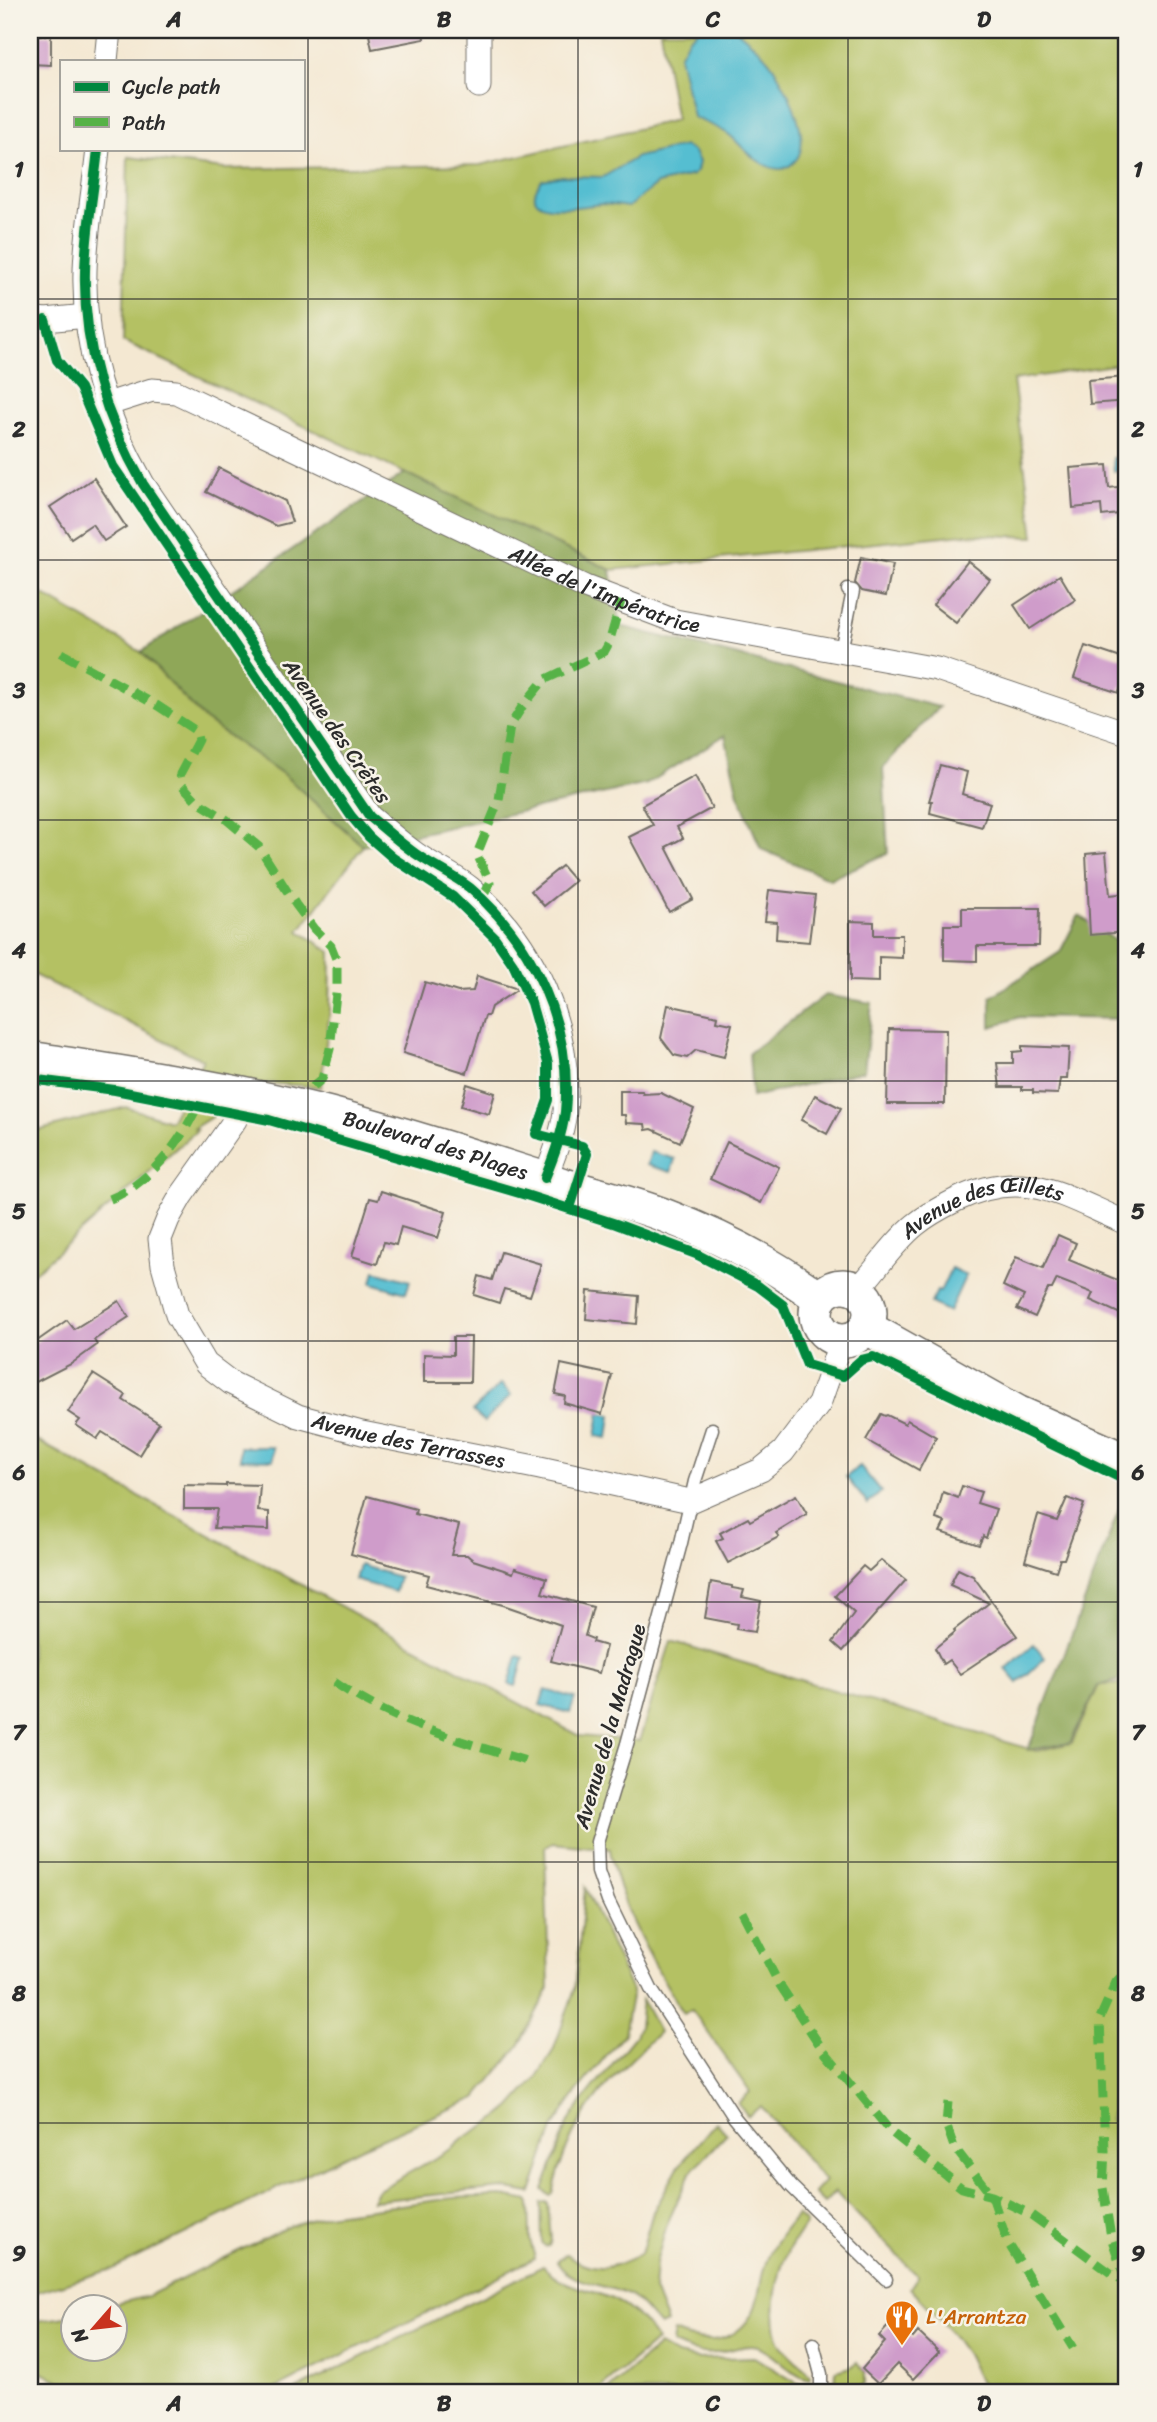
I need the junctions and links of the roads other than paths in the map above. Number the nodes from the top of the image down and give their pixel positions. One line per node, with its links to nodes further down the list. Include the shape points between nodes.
1 (108, 30): 3 (street)
2 (479, 30): 4 (street)
3 (106, 60)
4 (479, 86)
5 (98, 150): 6 (street, Avenue des Crêtes, via 85,270)
6 (87, 316): 7 (street); 8 (street, Avenue des Crêtes)
7 (30, 318)
8 (105, 405): 10 (street, Allée de l'Impératrice, via 152,390 176,392 585,587 675,621); 14 (street, Avenue des Crêtes, via 143,484 370,817 416,854 469,887 526,951 547,995 561,1042 566,1090 559,1141)
9 (848, 590): 10 (lane, via 853,591)
10 (841, 651): 11 (street, Allée de l'Impératrice, via 937,669)
11 (1127, 733)
12 (30, 1058): 13 (main road, Boulevard des Plages)
13 (244, 1095): 14 (main road, Boulevard des Plages, via 428,1141); 21 (street, Avenue des Terrasses, via 235,1120 181,1196 160,1240 177,1315 206,1364 231,1383 298,1416)
14 (545, 1178): 17 (main road, Boulevard des Plages, via 665,1216 714,1237 786,1274)
15 (1127, 1223): 16 (street, Avenue des Œillets, via 1063,1194 1024,1184 976,1190 914,1226)
16 (858, 1289): 17 (main road, via 836,1286); 18 (main road, via 870,1306 870,1317)
17 (819, 1298): 18 (main road, via 816,1319 820,1328 828,1336)
18 (852, 1334): 20 (main road); 21 (street, via 836,1355 819,1404 783,1452 761,1470)
19 (712, 1429): 21 (lane, Avenue de la Madrague)
20 (1127, 1461)
21 (690, 1501): 22 (lane, Avenue de la Madrague, via 597,1842 598,1872 651,1989 734,2117 792,2186)
22 (886, 2279)
23 (813, 2344): 24 (lane)
24 (821, 2392)

